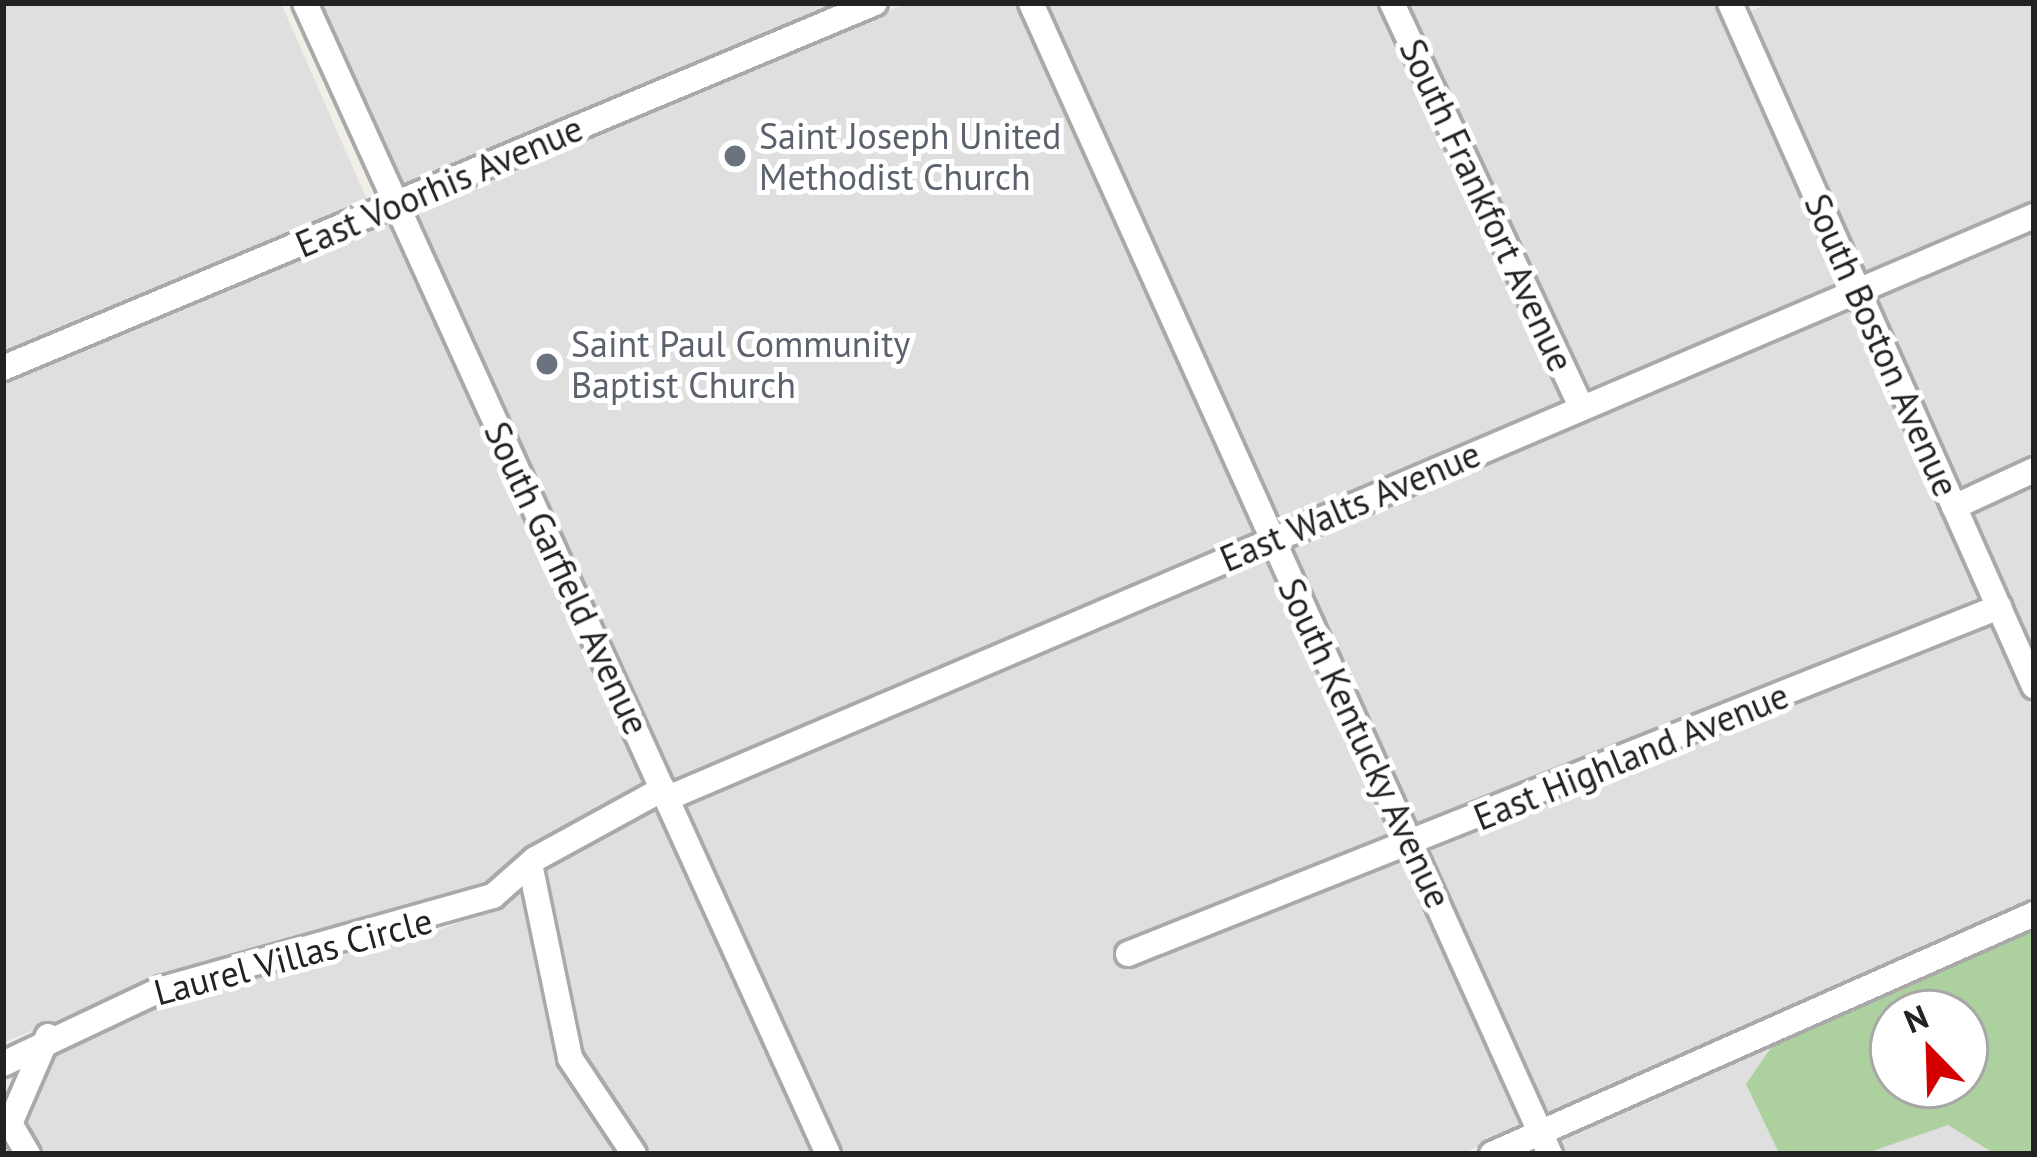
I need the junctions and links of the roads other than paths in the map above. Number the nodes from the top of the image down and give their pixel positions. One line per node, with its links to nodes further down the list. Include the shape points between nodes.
1 (304, 3): 6 (street, South Garfield Avenue)
2 (875, 3): 6 (street, East Voorhis Avenue)
3 (1031, 3): 13 (street, South Kentucky Avenue)
4 (1392, 3): 10 (street, South Frankfort Avenue)
5 (1733, 4): 8 (street, South Boston Avenue)
6 (396, 204): 9 (street, East Voorhis Avenue); 16 (street, South Garfield Avenue)
7 (2034, 217): 8 (street, East Walts Avenue)
8 (1858, 292): 10 (street, East Walts Avenue); 12 (street, South Boston Avenue)
9 (3, 368)
10 (1581, 407): 13 (street, East Walts Avenue)
11 (2034, 470): 12 (street)
12 (1954, 507): 14 (street, South Boston Avenue)
13 (1271, 540): 16 (street, East Walts Avenue); 17 (street, South Kentucky Avenue)
14 (1999, 607): 15 (street, South Boston Avenue); 17 (street, East Highland Avenue)
15 (2034, 686)
16 (665, 793): 18 (street, Laurel Villas Circle); 27 (street, South Garfield Avenue)
17 (1412, 845): 20 (street, East Highland Avenue); 24 (street, South Kentucky Avenue)
18 (530, 864): 21 (street, Laurel Villas Circle, via 493,896 430,921 162,989); 26 (street, via 570,1058)
19 (2034, 914): 24 (street)
20 (1128, 954)
21 (48, 1036): 22 (street, Laurel Villas Circle); 23 (street)
22 (3, 1064)
23 (6, 1118): 25 (street)
24 (1546, 1143): 28 (street)
25 (28, 1154)
26 (634, 1154)
27 (828, 1154)
28 (1492, 1154)

